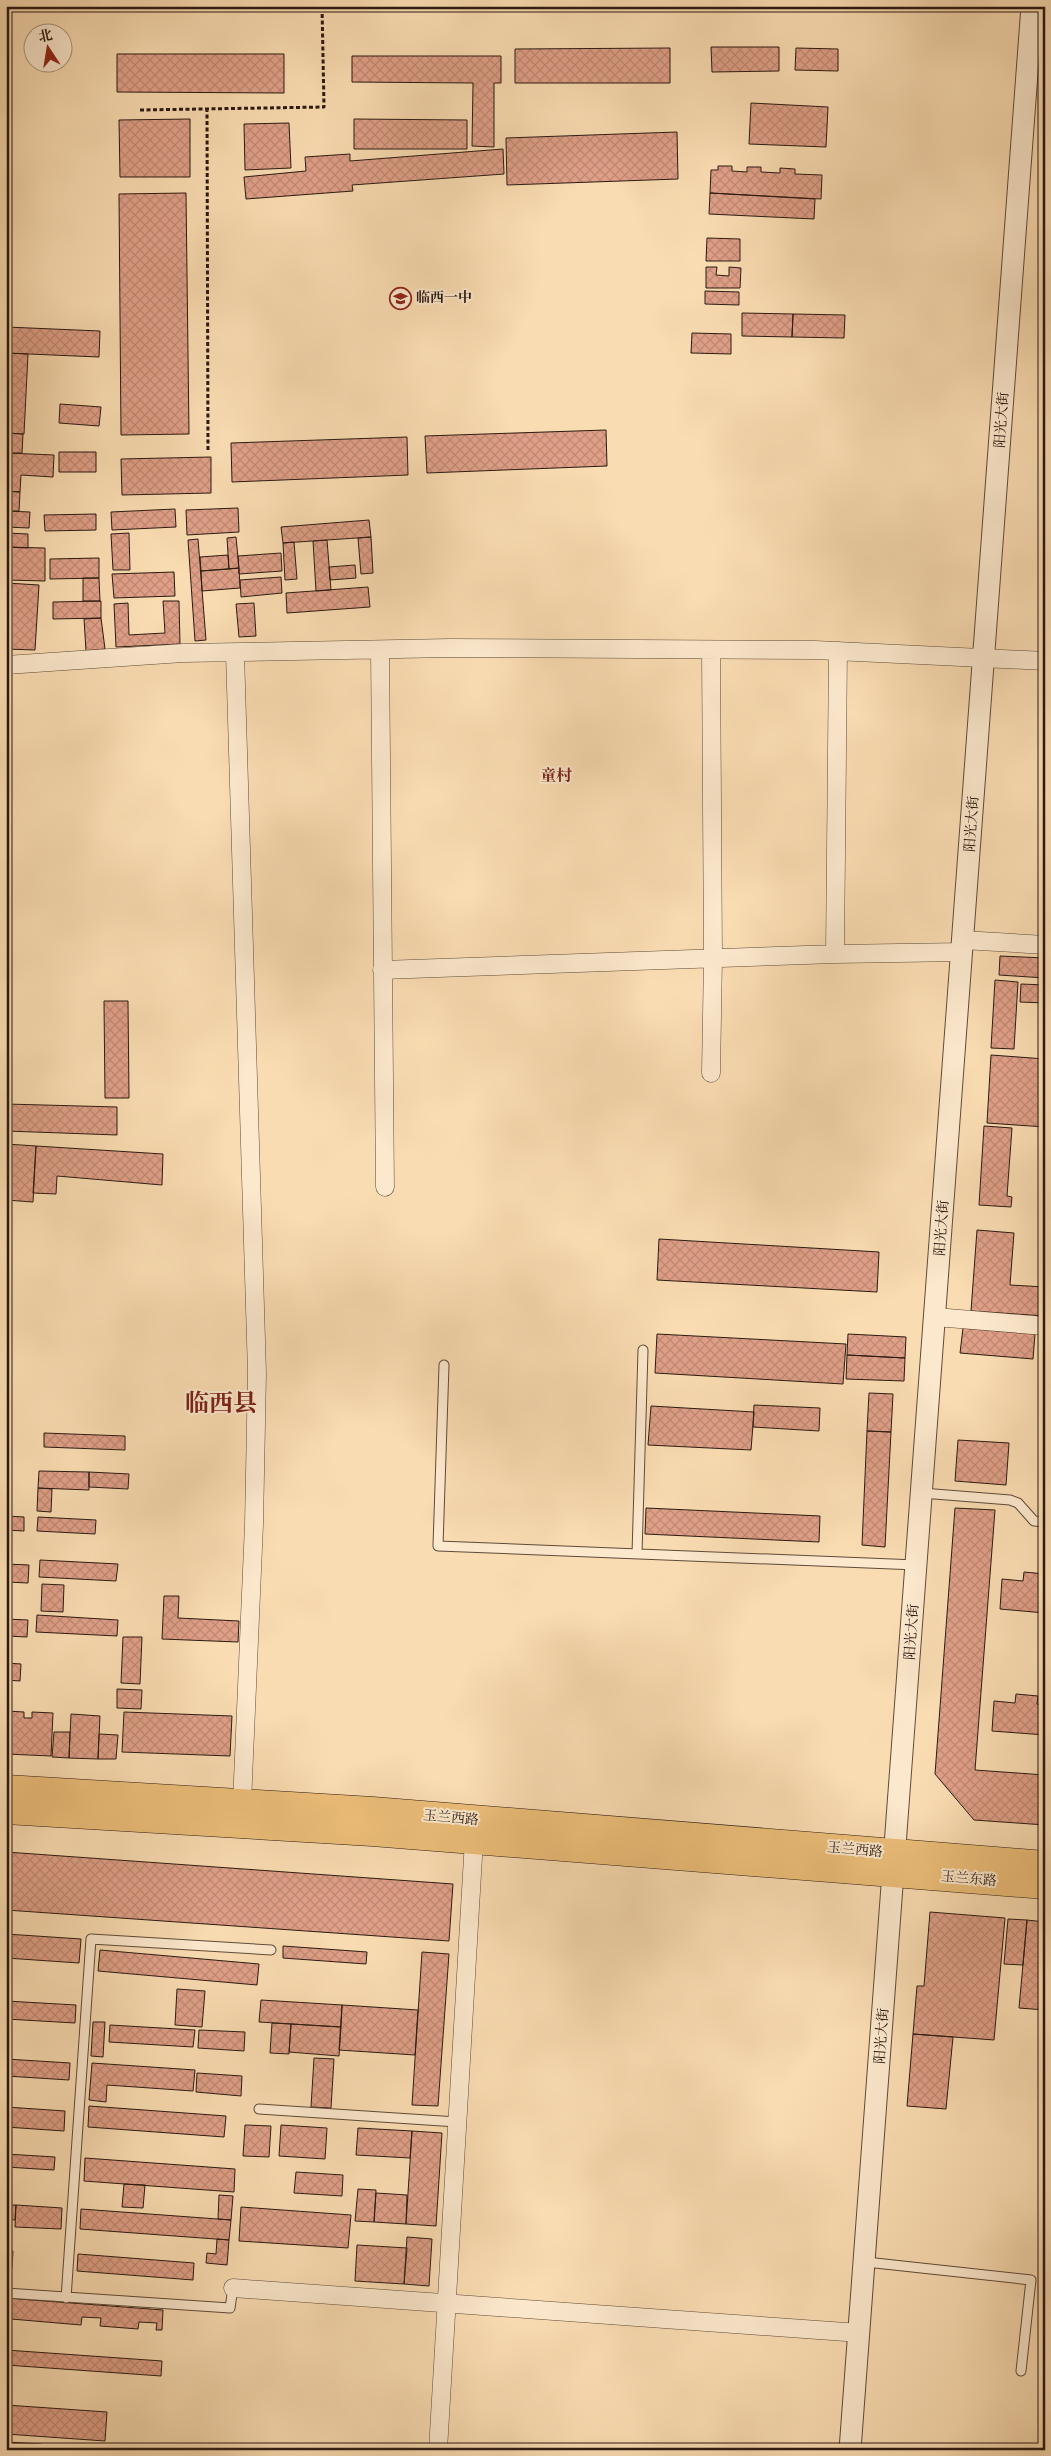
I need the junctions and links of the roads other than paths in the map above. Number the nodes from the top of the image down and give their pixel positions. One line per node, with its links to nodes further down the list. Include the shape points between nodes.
1 (1032, 6): 6 (street, 阳光大街)
2 (380, 650): 3 (street); 5 (street); 13 (street)
3 (711, 650): 4 (street); 12 (street)
4 (838, 651): 6 (street); 11 (street)
5 (235, 653): 8 (street, via 183,653); 25 (street, via 257,1373)
6 (984, 658): 7 (street); 10 (street, 阳光大街)
7 (1045, 661)
8 (6, 665)
9 (1045, 945): 10 (street)
10 (963, 946): 11 (street); 16 (street, 阳光大街)
11 (835, 954): 12 (street)
12 (713, 958): 13 (street); 14 (street)
13 (382, 970): 15 (street)
14 (711, 1073)
15 (385, 1187)
16 (936, 1317): 17 (street); 20 (street, 阳光大街)
17 (1045, 1326)
18 (643, 1350): 22 (lane)
19 (444, 1365): 22 (lane, via 438,1546)
20 (922, 1493): 21 (lane, via 1010,1500 1018,1503 1034,1521); 23 (street, 阳光大街)
21 (1045, 1522)
22 (637, 1554): 23 (lane)
23 (917, 1565): 28 (street, 阳光大街)
24 (6, 1789): 25 (highway, 玉兰西路)
25 (242, 1803): 28 (highway, 玉兰西路)
26 (6, 1810): 27 (highway, 玉兰西路)
27 (474, 1840): 28 (highway, 玉兰西路); 33 (street)
28 (895, 1863): 29 (highway, 玉兰东路); 30 (highway, 玉兰东路); 34 (street, 阳光大街)
29 (1045, 1865)
30 (1045, 1885)
31 (271, 1950): 37 (lane, via 91,1939)
32 (259, 2109): 33 (lane)
33 (457, 2122): 38 (street)
34 (866, 2262): 39 (street, 阳光大街); 40 (lane, via 1032,2280)
35 (232, 2288): 37 (lane, via 230,2308); 38 (street)
36 (6, 2293): 37 (lane)
37 (66, 2298)
38 (447, 2304): 39 (street); 41 (street)
39 (860, 2334): 42 (street, 阳光大街)
40 (1021, 2371)
41 (438, 2450)
42 (850, 2450)

